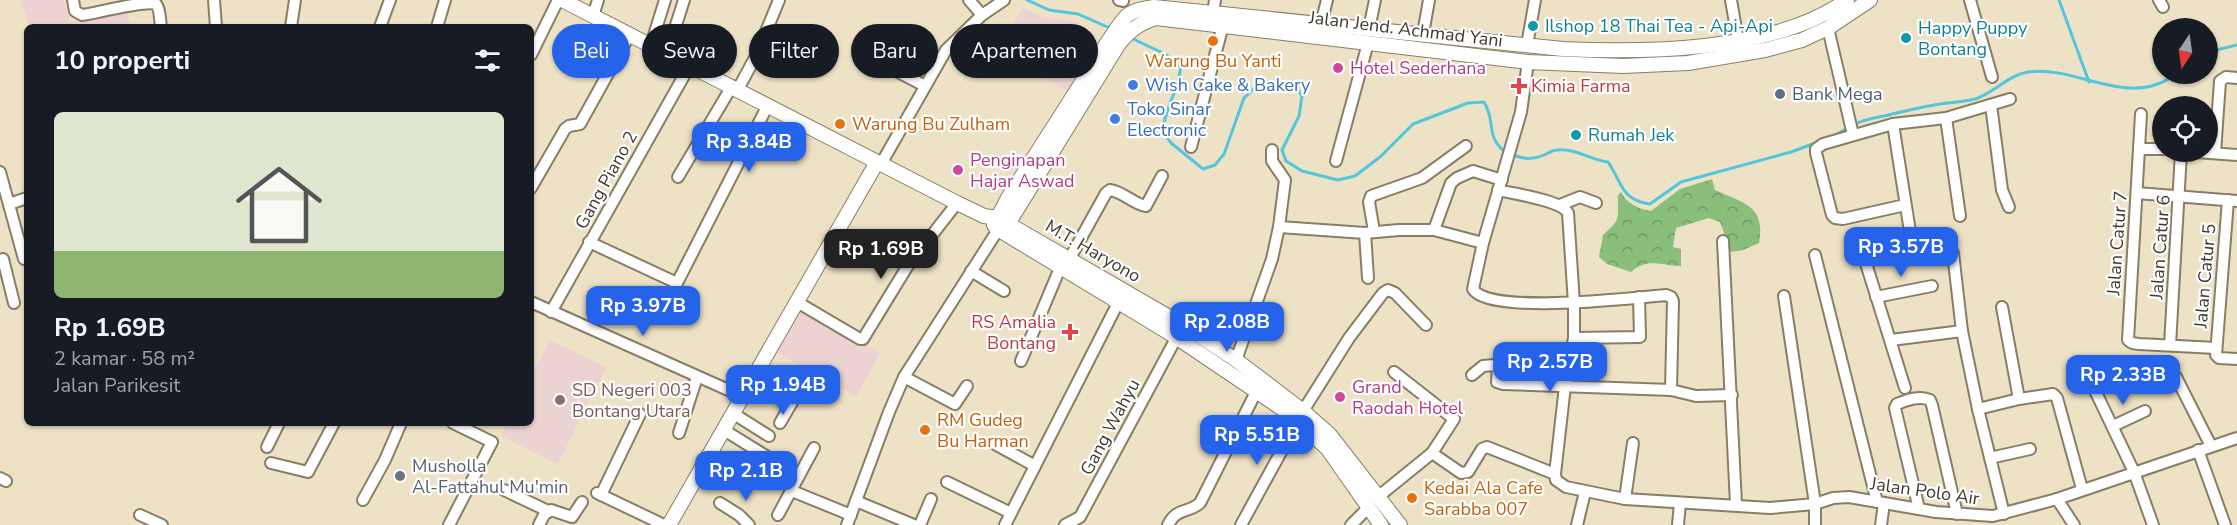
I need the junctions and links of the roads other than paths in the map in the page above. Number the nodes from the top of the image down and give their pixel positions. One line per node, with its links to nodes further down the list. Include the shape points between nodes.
1 (73, 0): 25 (street, via 75,11 82,15 149,0 158,5)
2 (214, 0): 26 (street)
3 (295, 0): 27 (street)
4 (390, 0): 28 (street)
5 (445, 0): 29 (street)
6 (562, 0): 24 (street, M.T. Haryono); 44 (street)
7 (598, 0): 24 (street)
8 (665, 0): 31 (street)
9 (684, 0): 32 (street)
10 (779, 0): 55 (street, via 756,56)
11 (969, 0): 23 (street)
12 (1004, 0): 23 (street)
13 (1327, 0): 36 (street)
14 (1375, 0): 39 (street)
15 (1429, 0): 38 (street)
16 (1535, 0): 43 (street)
17 (1731, 0): 41 (street)
18 (1847, 0): 41 (street, Jalan Jend. Achmad Yani, via 1796,27)
19 (1870, 0): 35 (street, Jalan Jend. Achmad Yani)
20 (1970, 0): 48 (street)
21 (1214, 6): 22 (street, Jalan Jend. Achmad Yani); 34 (street, Jalan Jend. Achmad Yani)
22 (1125, 10): 33 (street, Jalan Jend. Achmad Yani, via 1142,23 1156,18); 90 (street, Jalan Jend. Achmad Yani, via 1114,43 1008,198)
23 (982, 15): 54 (street, via 946,50)
24 (593, 16): 30 (street, M.T. Haryono)
25 (161, 24)
26 (216, 24)
27 (291, 24)
28 (381, 24)
29 (438, 24)
30 (609, 24)
31 (658, 24)
32 (676, 24)
33 (1223, 25): 34 (street, Jalan Jend. Achmad Yani); 65 (street)
34 (1304, 28): 36 (street, Jalan Jend. Achmad Yani)
35 (1828, 28): 45 (street, Jalan Jend. Achmad Yani, via 1802,40); 63 (street)
36 (1327, 29): 39 (street, Jalan Jend. Achmad Yani)
37 (630, 34): 40 (street, M.T. Haryono)
38 (1423, 34): 39 (street, Jalan Jend. Achmad Yani); 43 (street, Jalan Jend. Achmad Yani)
39 (1369, 36): 47 (street, Jalan Jend. Achmad Yani); 71 (street)
40 (642, 40)
41 (1738, 40): 42 (street, Jalan Jend. Achmad Yani); 45 (street)
42 (1717, 43): 43 (street, Jalan Jend. Achmad Yani, via 1630,52); 46 (street)
43 (1527, 45)
44 (534, 51)
45 (1740, 55): 46 (street, Jalan Jend. Achmad Yani)
46 (1720, 58): 47 (street, Jalan Jend. Achmad Yani, via 1623,66)
47 (1528, 62): 78 (street, via 1521,112)
48 (1992, 77)
49 (606, 78): 77 (street, via 580,124 565,129)
50 (682, 78): 96 (street, Gang Piano 2)
51 (716, 78): 55 (street, M.T. Haryono)
52 (910, 78): 54 (street)
53 (2237, 78): 57 (street, via 2222,78)
54 (925, 86): 73 (street)
55 (735, 88): 58 (street, M.T. Haryono); 76 (street)
56 (2010, 99): 59 (street)
57 (2218, 101)
58 (768, 105): 73 (street, M.T. Haryono); 96 (street, via 676,283)
59 (1991, 105): 61 (street); 87 (street, via 2003,193)
60 (2141, 114): 66 (street, Jalan Catur 7)
61 (1946, 118): 62 (street); 89 (street)
62 (1893, 124): 63 (street); 88 (street)
63 (1852, 127): 88 (street, via 1816,148 1832,215 1843,219)
64 (1466, 146): 93 (street, via 1422,178 1370,198)
65 (1191, 147)
66 (2139, 149): 67 (street); 79 (street, Jalan Catur 7)
67 (2152, 149)
68 (1272, 150): 91 (street, via 1272,161 1285,180)
69 (2218, 153): 70 (street)
70 (2237, 154)
71 (1336, 161)
72 (2181, 162): 80 (street, Jalan Catur 6)
73 (879, 163): 83 (street, M.T. Haryono); 110 (street)
74 (0, 172): 85 (street)
75 (1162, 176): 101 (street, via 1146,206 1115,190 1106,193)
76 (678, 177)
77 (534, 183)
78 (1500, 185): 86 (street); 92 (street, via 1473,171 1453,180); 97 (street)
79 (2137, 193): 80 (street); 121 (street, Jalan Catur 7, via 2128,340 2135,344)
80 (2180, 196): 82 (street); 121 (street, Jalan Catur 6)
81 (24, 199): 85 (street)
82 (2232, 200): 122 (street, Jalan Catur 5)
83 (957, 203): 90 (street, M.T. Haryono); 110 (street, via 907,267 861,339)
84 (1596, 203): 86 (street, via 1581,197)
85 (9, 204): 99 (street)
86 (1560, 205): 112 (street, via 1568,213)
87 (2009, 207)
88 (1906, 208): 94 (street)
89 (1960, 216)
90 (997, 225): 101 (street, M.T. Haryono); 102 (street)
91 (1279, 227): 93 (street); 125 (street, via 1265,281)
92 (1434, 230): 93 (street); 97 (street)
93 (1369, 232): 103 (street)
94 (1911, 239): 108 (street, via 1864,256); 118 (street, via 1942,242 1950,247)
95 (1723, 241): 139 (street)
96 (590, 242): 115 (street, Gang Piano 2)
97 (1483, 243): 112 (street, via 1473,284 1479,296 1536,304)
98 (1815, 255): 186 (street)
99 (24, 256): 100 (street)
100 (2, 259): 111 (street)
101 (1065, 263): 109 (street, M.T. Haryono); 117 (street, M.T. Haryono); 124 (street)
102 (971, 271): 105 (street); 129 (street)
103 (1368, 278)
104 (1932, 286): 108 (street)
105 (1004, 291)
106 (1784, 296): 188 (street)
107 (1640, 297): 112 (street); 119 (street, via 1640,337); 137 (street, via 1673,299)
108 (1876, 297): 120 (street)
109 (1119, 301): 117 (street, M.T. Haryono); 169 (street)
110 (797, 302): 131 (street)
111 (14, 303)
112 (1574, 303): 119 (street)
113 (534, 307): 115 (street)
114 (2002, 308): 141 (street)
115 (551, 312): 128 (street)
116 (1426, 325): 147 (street, via 1395,293 1383,293 1349,338)
117 (1180, 331): 125 (street, M.T. Haryono); 138 (street, M.T. Haryono); 206 (street, Gang Wahyu, via 1080,517)
118 (1962, 331): 120 (street); 143 (street)
119 (1574, 338): 135 (street)
120 (1891, 340): 136 (street)
121 (2170, 345): 122 (street)
122 (2216, 352): 123 (street, via 2220,358)
123 (2237, 359)
124 (1021, 360)
125 (1236, 360): 147 (street, M.T. Haryono)
126 (1394, 372): 165 (street, via 1454,417)
127 (1472, 375): 135 (street, via 1483,366 1494,365 1499,384)
128 (697, 377): 140 (street); 155 (street)
129 (904, 377): 134 (street, via 955,404); 182 (street)
130 (2176, 377): 160 (street)
131 (752, 382): 140 (street); 142 (street)
132 (2091, 382): 152 (street)
133 (801, 386): 142 (street)
134 (967, 386)
135 (1566, 386): 137 (street); 171 (street)
136 (1905, 387)
137 (1671, 390): 139 (street, via 1696,396)
138 (1256, 392): 147 (street, M.T. Haryono); 207 (street, via 1200,503 1175,514)
139 (1732, 395): 187 (street)
140 (744, 397): 146 (street)
141 (2019, 399): 143 (street); 173 (street, via 2048,394 2056,398)
142 (791, 404): 148 (street)
143 (1977, 409): 166 (street)
144 (2145, 411): 152 (street)
145 (640, 414): 201 (street, via 598,494)
146 (734, 414): 154 (street); 156 (street)
147 (1300, 416): 177 (street, M.T. Haryono, via 1330,435); 189 (street, M.T. Haryono); 208 (street)
148 (780, 423)
149 (278, 426): 161 (street)
150 (332, 426): 168 (street, via 308,472)
151 (400, 426): 181 (street)
152 (2113, 426): 170 (street)
153 (472, 427): 199 (street, via 492,442)
154 (724, 430): 167 (street); 202 (street)
155 (679, 433)
156 (769, 436)
157 (2237, 438): 160 (street, Jalan Polo Air)
158 (1633, 443): 179 (street)
159 (995, 444): 169 (street)
160 (2211, 446): 164 (street, Jalan Polo Air)
161 (267, 447)
162 (814, 448): 175 (street)
163 (2030, 449): 166 (street)
164 (2198, 450): 170 (street, Jalan Polo Air); 218 (street)
165 (1432, 453): 171 (street, Jalan Polo Air, via 1463,474 1487,447); 177 (street)
166 (1990, 458): 193 (street)
167 (774, 461)
168 (272, 463)
169 (1035, 466): 197 (street)
170 (2134, 472): 173 (street, Jalan Polo Air); 217 (street)
171 (1555, 474): 176 (street, Jalan Polo Air, via 1561,484)
172 (948, 482): 197 (street)
173 (2082, 489): 180 (street, Jalan Polo Air)
174 (504, 490): 191 (street)
175 (792, 492): 194 (street); 196 (street)
176 (1585, 492): 179 (street, Jalan Polo Air); 212 (street)
177 (1379, 496): 211 (street, M.T. Haryono)
178 (931, 499): 205 (street)
179 (1625, 499): 185 (street, Jalan Polo Air)
180 (2057, 499): 193 (street, Jalan Polo Air); 216 (street)
181 (363, 500)
182 (856, 501): 196 (street); 204 (street)
183 (582, 502): 191 (street, via 572,517)
184 (720, 503): 203 (street)
185 (1680, 503): 187 (street, Jalan Polo Air); 213 (street)
186 (1881, 503): 188 (street, Jalan Polo Air, via 1842,497); 190 (street, Jalan Polo Air); 215 (street)
187 (1736, 504): 188 (street, Jalan Polo Air, via 1770,508)
188 (1815, 504): 214 (street)
189 (1369, 507): 209 (street); 210 (street, M.T. Haryono)
190 (1919, 509): 192 (street, Jalan Polo Air); 192 (street, via 1894,408 1901,402 1924,397 1932,405)
191 (548, 511): 200 (street)
192 (1957, 514): 193 (street, Jalan Polo Air)
193 (2004, 514)
194 (778, 515)
195 (140, 516): 198 (street)
196 (849, 520)
197 (1010, 521)
198 (162, 525)
199 (449, 525)
200 (539, 525)
201 (664, 525)
202 (669, 525)
203 (749, 525)
204 (914, 525)
205 (920, 525)
206 (1065, 525)
207 (1168, 525)
208 (1241, 525)
209 (1351, 525)
210 (1381, 525)
211 (1400, 525)
212 (1577, 525)
213 (1678, 525)
214 (1815, 525)
215 (1881, 525)
216 (2074, 525)
217 (2154, 525)
218 (2225, 525)

